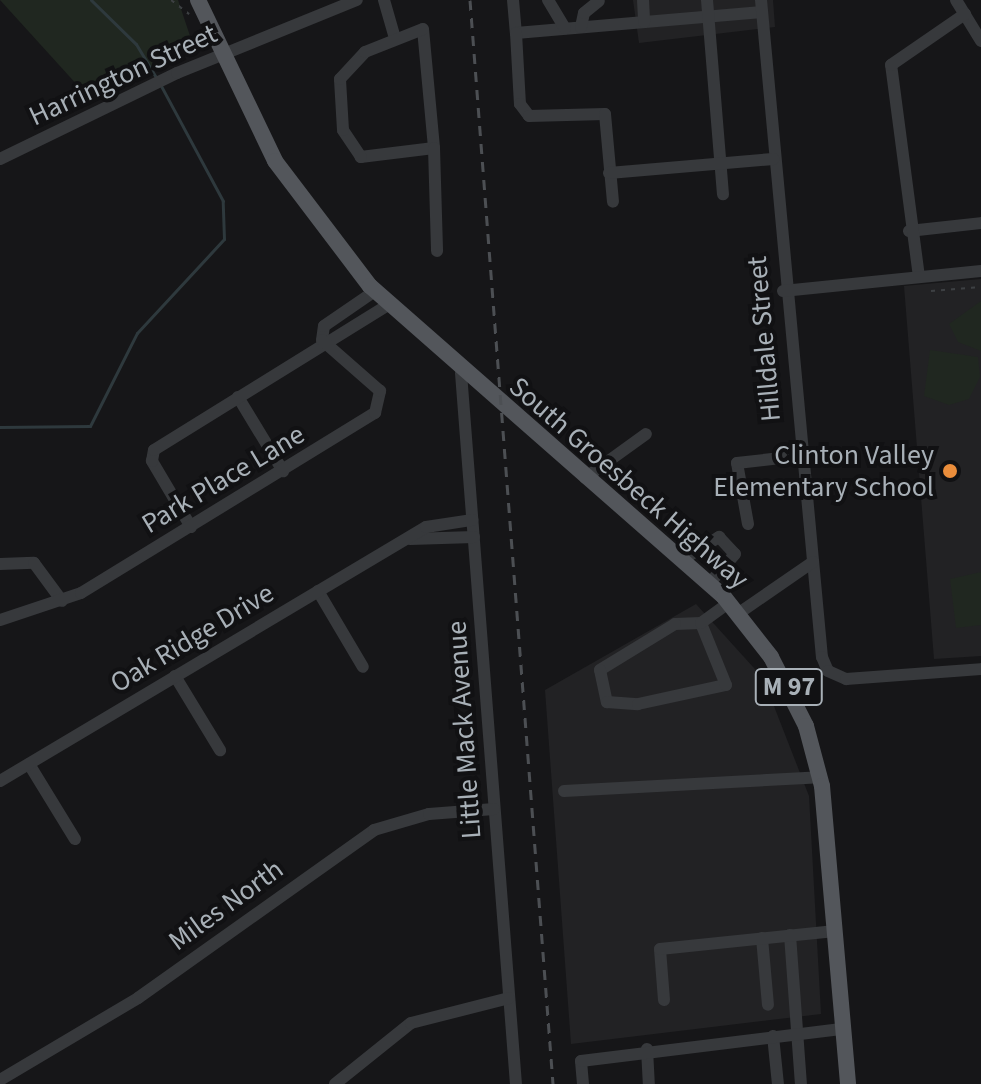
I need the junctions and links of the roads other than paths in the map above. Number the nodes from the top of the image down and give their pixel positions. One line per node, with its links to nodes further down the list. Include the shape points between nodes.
1 (198, 0): 21 (main road, South Groesbeck Highway / M 97)
2 (313, 0): 13 (street)
3 (357, 0): 13 (street, Harrington Street)
4 (384, 0): 19 (street)
5 (513, 0): 18 (street)
6 (548, 0): 17 (street)
7 (643, 0): 15 (street)
8 (707, 0): 14 (street)
9 (956, 0): 12 (street)
10 (599, 1): 16 (street, via 584,13)
11 (761, 6): 14 (street); 24 (street, Hilldale Street)
12 (965, 14): 20 (street); 30 (street, via 891,65)
13 (319, 15): 21 (street, Harrington Street)
14 (708, 16): 15 (street); 25 (street)
15 (644, 22): 16 (street)
16 (581, 27): 17 (street)
17 (565, 28): 18 (street)
18 (516, 33): 26 (street, via 523,110 537,119 605,114)
19 (395, 38): 22 (street, via 423,29); 22 (street, via 365,52 340,79 343,130 361,157)
20 (981, 41)
21 (221, 56): 23 (street, Harrington Street); 34 (main road, South Groesbeck Highway / M 97, via 275,161)
22 (434, 148): 31 (street)
23 (0, 159)
24 (773, 159): 25 (street); 35 (street, Hilldale Street)
25 (721, 162): 26 (street); 27 (street)
26 (609, 173): 28 (street)
27 (723, 194)
28 (613, 202)
29 (981, 223): 30 (street)
30 (909, 231): 33 (street)
31 (437, 251)
32 (981, 271): 33 (street)
33 (919, 277): 35 (street)
34 (375, 291): 36 (main road, South Groesbeck Highway / M 97); 37 (street, via 324,326)
35 (783, 291): 41 (street, Hilldale Street)
36 (388, 305): 37 (street, via 341,336); 38 (main road, South Groesbeck Highway / M 97)
37 (322, 340): 39 (street); 42 (street, Park Place Lane, via 380,391 380,405)
38 (461, 373): 43 (main road, South Groesbeck Highway / M 97); 44 (street, Little Mack Avenue)
39 (238, 397): 42 (street); 46 (street, via 152,454)
40 (646, 434): 43 (street)
41 (798, 456): 45 (street, via 737,463); 50 (street, Hilldale Street)
42 (283, 471): 46 (street, Park Place Lane)
43 (585, 478): 49 (main road, South Groesbeck Highway / M 97)
44 (472, 520): 47 (street, Little Mack Avenue); 48 (street, Oak Ridge Drive, via 426,527)
45 (748, 524)
46 (191, 527): 54 (street, Park Place Lane)
47 (474, 537): 48 (street, Oak Ridge Drive); 66 (street, Little Mack Avenue)
48 (410, 539): 53 (street, Oak Ridge Drive)
49 (682, 560): 52 (main road, South Groesbeck Highway / M 97); 52 (street, via 719,537 735,554)
50 (813, 562): 55 (street); 59 (street, Hilldale Street, via 828,671 846,679)
51 (0, 564): 54 (street, via 34,563)
52 (709, 584): 55 (main road, South Groesbeck Highway / M 97)
53 (318, 591): 58 (street); 60 (street, Oak Ridge Drive)
54 (62, 601): 56 (street, Park Place Lane)
55 (734, 608): 57 (street); 63 (main road, South Groesbeck Highway / M 97, via 794,697)
56 (0, 620)
57 (701, 623): 57 (street, via 726,685 638,704 607,702 600,670 675,624)
58 (363, 667)
59 (981, 669)
60 (175, 676): 61 (street); 62 (street, Oak Ridge Drive)
61 (220, 750)
62 (29, 764): 64 (street, Oak Ridge Drive); 67 (street)
63 (820, 777): 65 (street); 68 (main road, South Groesbeck Highway / M 97)
64 (0, 781)
65 (564, 791)
66 (494, 809): 71 (street, Little Mack Avenue); 78 (street, Miles North, via 429,814 374,830 138,998)
67 (75, 839)
68 (835, 931): 69 (street); 74 (main road, South Groesbeck Highway / M 97)
69 (790, 935): 70 (street); 75 (street)
70 (762, 938): 72 (street, via 660,949); 73 (street)
71 (509, 998): 79 (street, via 419,1019 369,1050); 80 (street, Little Mack Avenue)
72 (664, 1000)
73 (768, 1005)
74 (843, 1029): 75 (street); 85 (main road, South Groesbeck Highway / M 97)
75 (797, 1033): 76 (street); 84 (street)
76 (773, 1036): 77 (street); 83 (street)
77 (647, 1049): 81 (street, via 581,1061); 82 (street)
78 (0, 1080)
79 (335, 1084)
80 (516, 1084)
81 (583, 1084)
82 (649, 1084)
83 (778, 1084)
84 (801, 1084)
85 (848, 1084)

